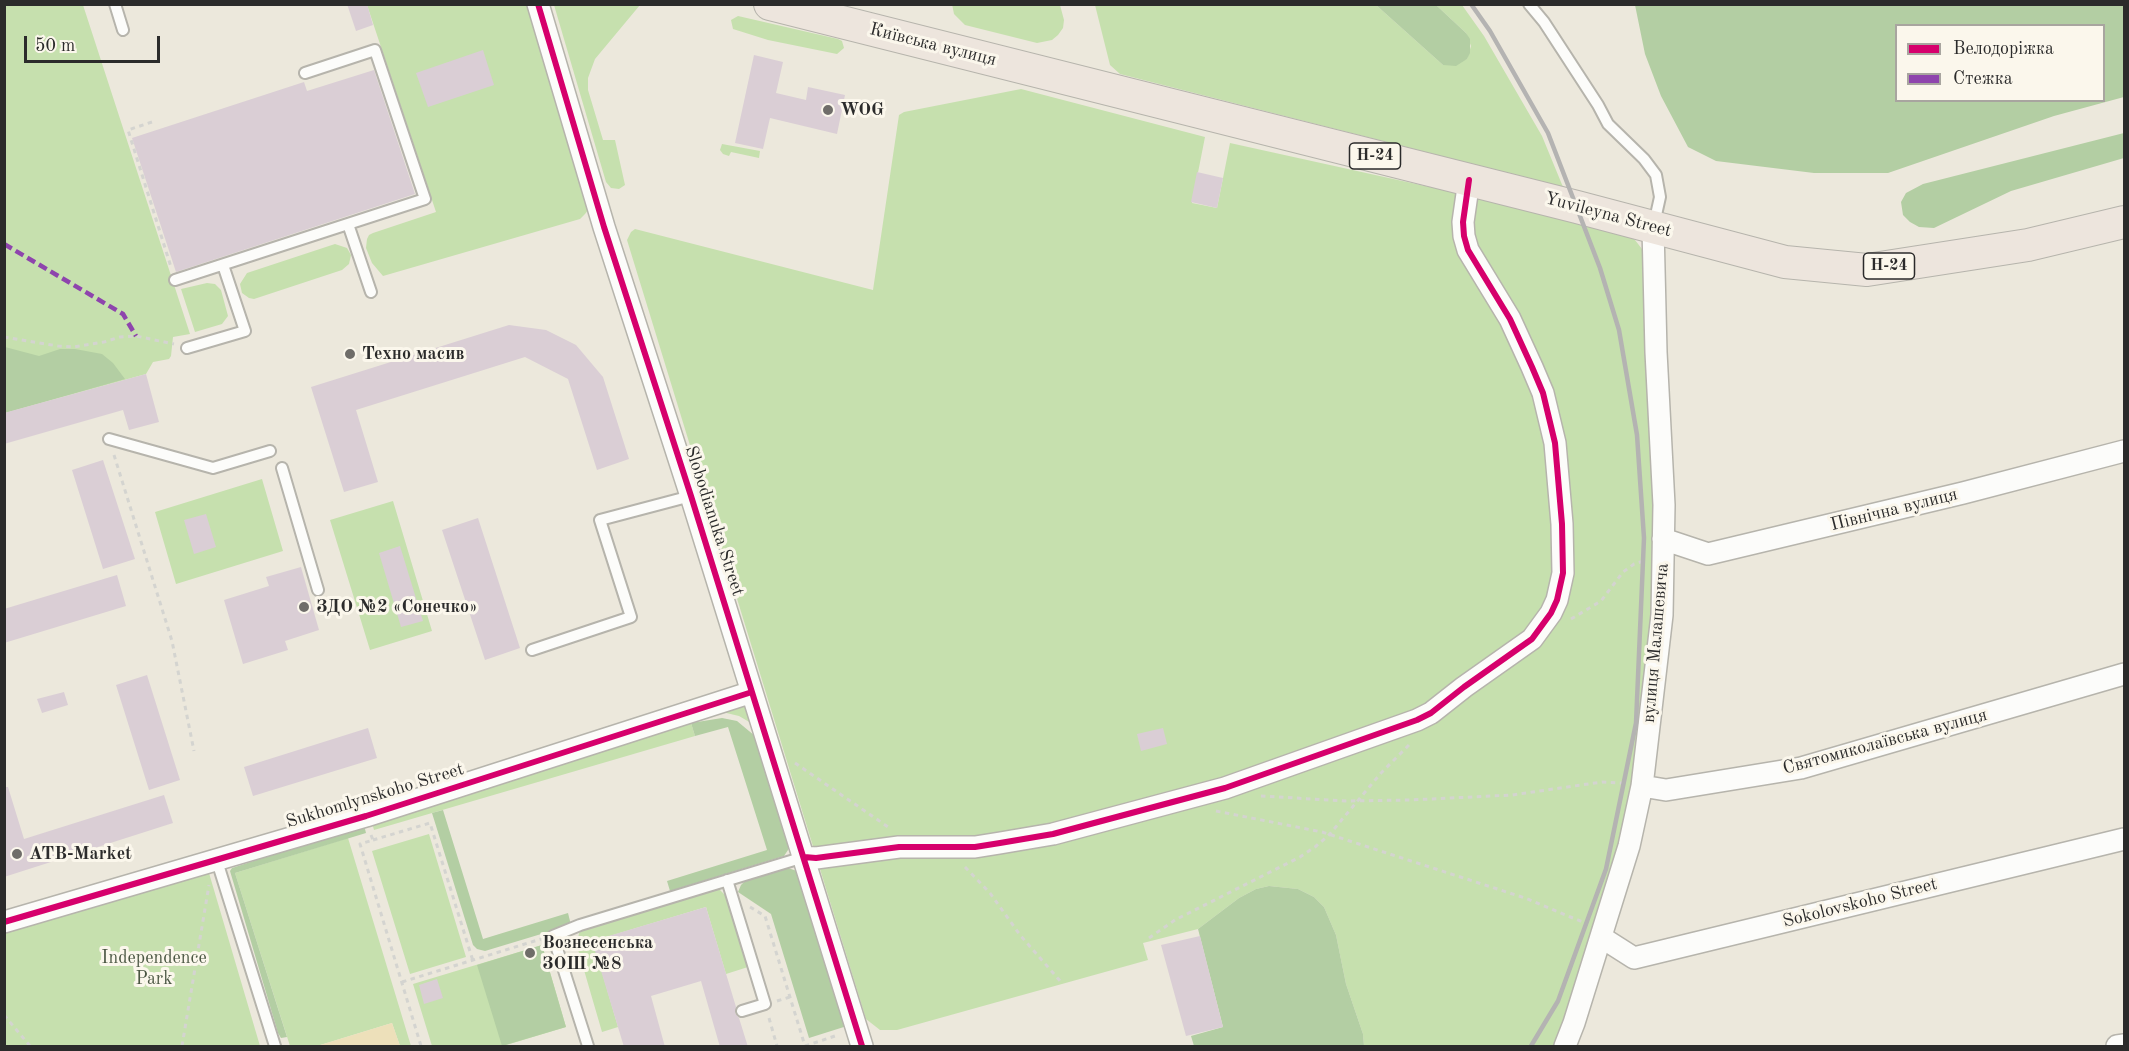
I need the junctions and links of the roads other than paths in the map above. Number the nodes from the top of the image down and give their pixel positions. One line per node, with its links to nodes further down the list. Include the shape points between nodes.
1 (115, 4): 5 (lane)
2 (538, 4): 20 (street, Slobodianuka Street, via 604,227)
3 (770, 4): 7 (main road, Київська вулиця / Н-24)
4 (1529, 4): 11 (lane, via 1608,124 1656,176 1660,196)
5 (123, 30)
6 (305, 73): 10 (lane, via 375,50 425,199)
7 (1097, 86): 8 (main road, Yuvileyna Street / Н-24)
8 (1469, 180): 11 (main road, Yuvileyna Street / Н-24); 28 (street, via 1463,222 1468,250 1510,319 1532,367 1551,418 1555,443 1563,573 1557,600 1532,639 1417,720 1225,788 1053,834 975,847 917,846)
9 (2124, 222): 11 (main road, Yuvileyna Street / Н-24, via 2028,245 1867,270 1785,262)
10 (348, 224): 12 (lane); 14 (lane)
11 (1653, 228): 21 (street, вулиця Малашевича)
12 (223, 265): 13 (lane); 15 (lane, via 245,330)
13 (175, 280)
14 (371, 292)
15 (187, 348)
16 (109, 440): 17 (lane, via 213,468)
17 (270, 451)
18 (2124, 451): 21 (street, Північна вулиця, via 1708,554)
19 (282, 468): 22 (lane)
20 (691, 496): 23 (lane, via 600,520 631,617); 25 (street, Slobodianuka Street)
21 (1663, 547): 26 (street, вулиця Малашевича, via 1662,615)
22 (318, 590)
23 (532, 650)
24 (2124, 674): 26 (street, Святомиколаївська вулиця, via 1801,768 1666,790)
25 (752, 692): 28 (street, Slobodianuka Street); 29 (street, Sukhomlynskoho Street, via 366,816)
26 (1642, 786): 32 (street, вулиця Малашевича, via 1629,846)
27 (2124, 839): 32 (street, Sokolovskoho Street, via 1634,958)
28 (804, 857): 30 (lane); 34 (street, Slobodianuka Street)
29 (216, 858): 31 (street, Sukhomlynskoho Street); 36 (lane)
30 (727, 880): 33 (lane, via 765,1004); 37 (lane, via 553,936)
31 (4, 922)
32 (1601, 937): 38 (street, вулиця Малашевича)
33 (742, 1011)
34 (860, 1038)
35 (2124, 1045): 39 (street)
36 (275, 1047)
37 (588, 1047)
38 (1565, 1047)
39 (2117, 1047)

